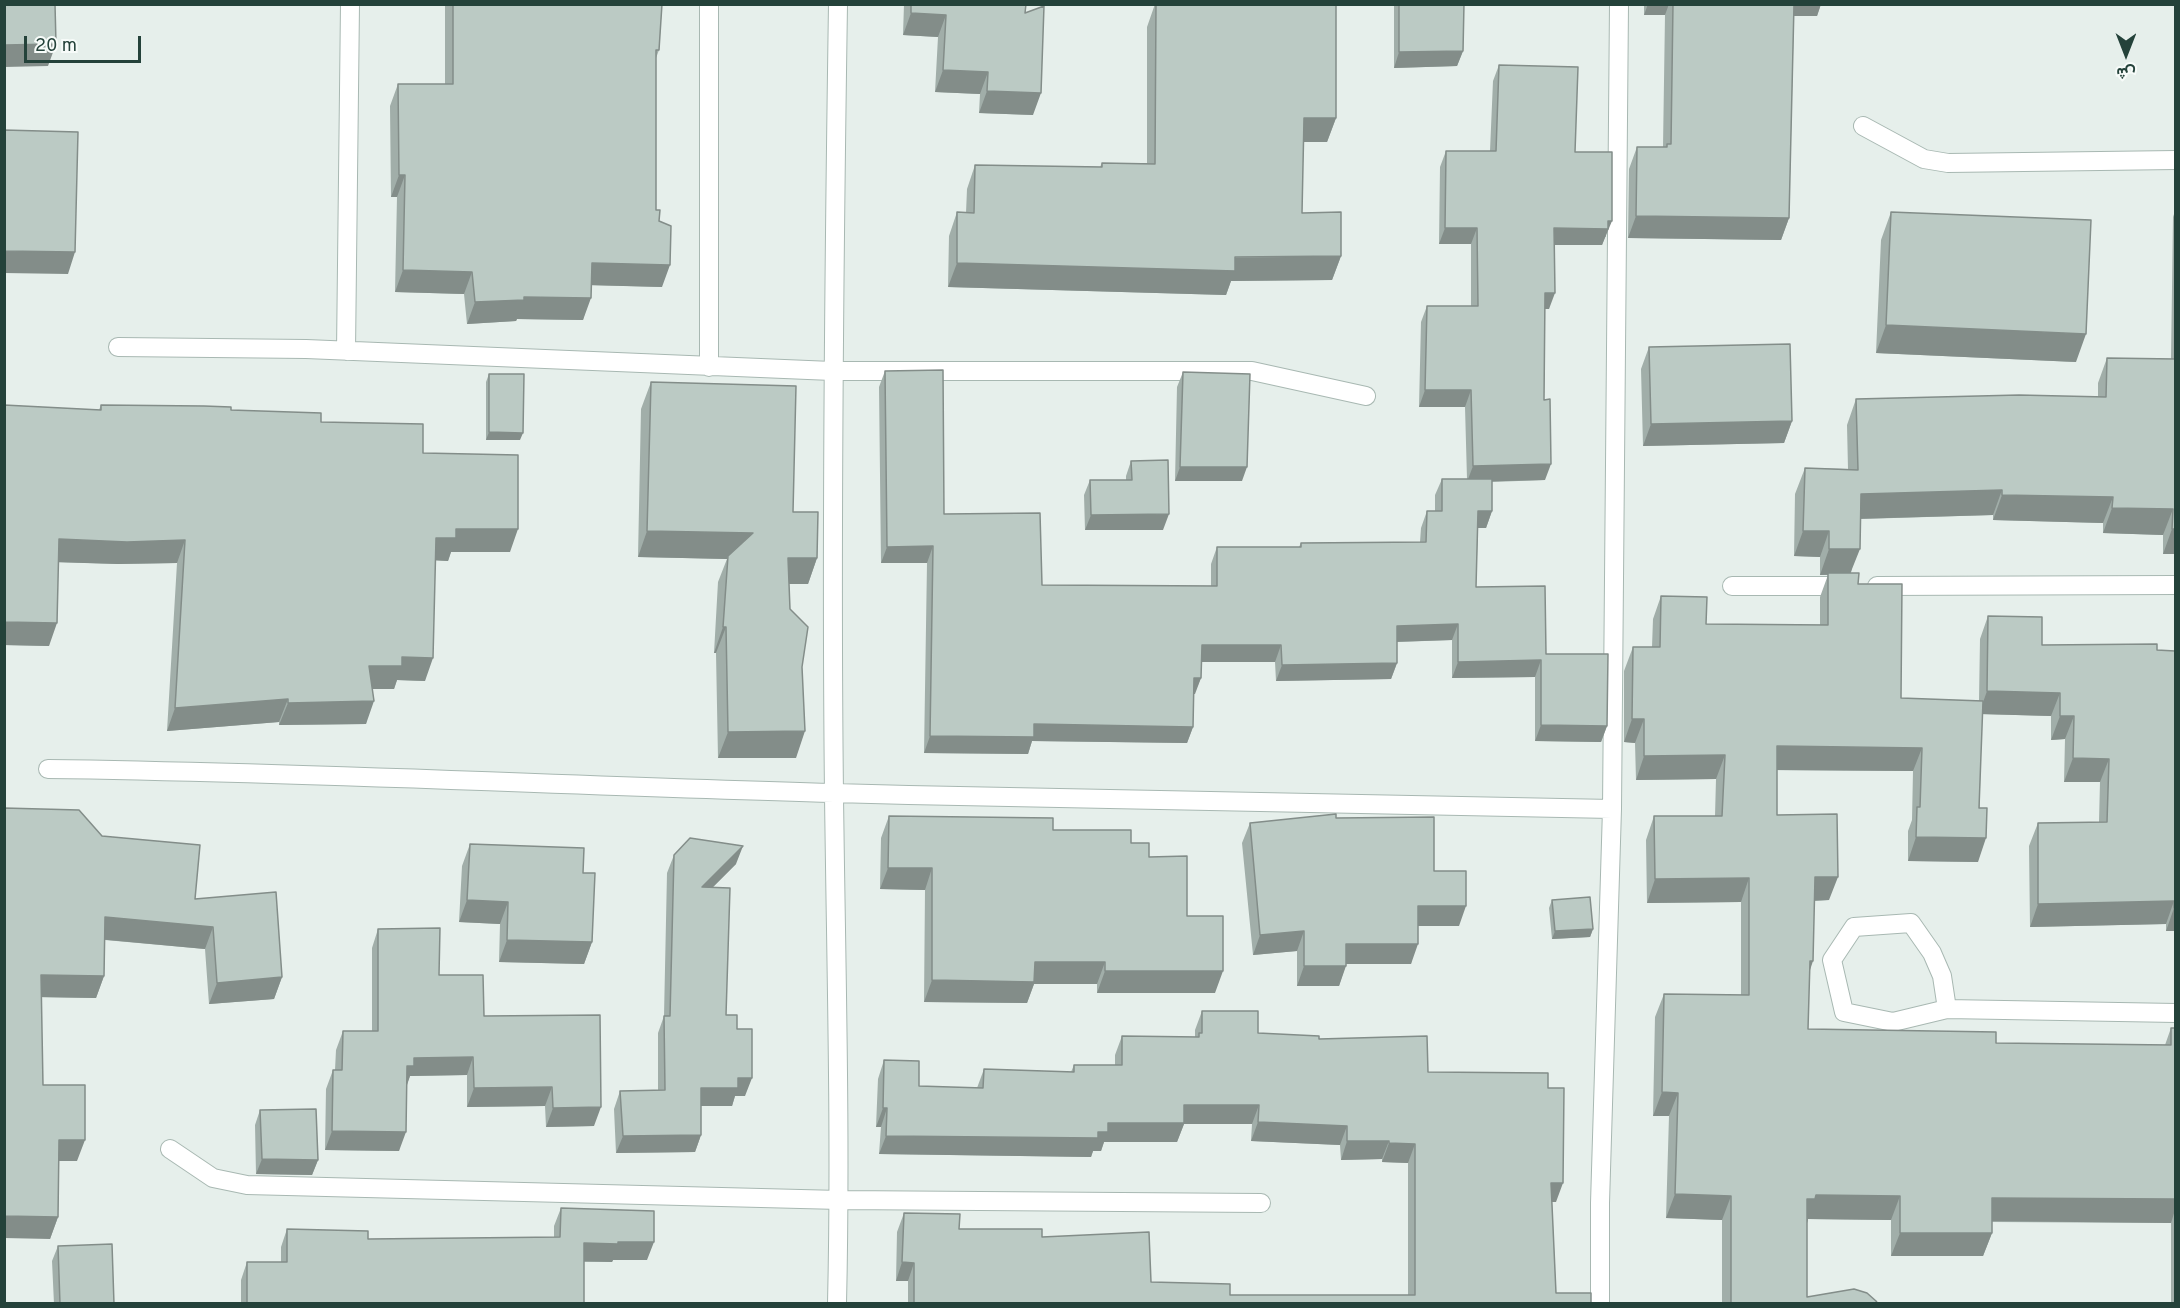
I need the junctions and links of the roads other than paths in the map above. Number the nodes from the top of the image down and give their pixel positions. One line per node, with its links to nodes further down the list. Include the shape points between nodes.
1 (350, 4): 8 (street)
2 (710, 4): 9 (street)
3 (838, 4): 10 (street)
4 (1619, 4): 16 (street)
5 (1863, 126): 6 (street, via 1924,159 1948,163)
6 (2175, 160)
7 (118, 347): 8 (street)
8 (346, 351): 9 (street)
9 (709, 367): 10 (street)
10 (832, 371): 11 (street, via 1252,371); 15 (street)
11 (1366, 396)
12 (2175, 585): 13 (street)
13 (1732, 586)
14 (48, 769): 15 (street)
15 (834, 793): 16 (street); 20 (street)
16 (1612, 809): 23 (street)
17 (1947, 1009): 17 (street, via 1893,1022 1844,1012 1832,960 1854,927 1911,923 1942,976); 18 (street)
18 (2175, 1013)
19 (170, 1149): 20 (street, via 213,1178 247,1185)
20 (840, 1200): 21 (street); 22 (street)
21 (1261, 1203)
22 (837, 1304)
23 (1600, 1304)

